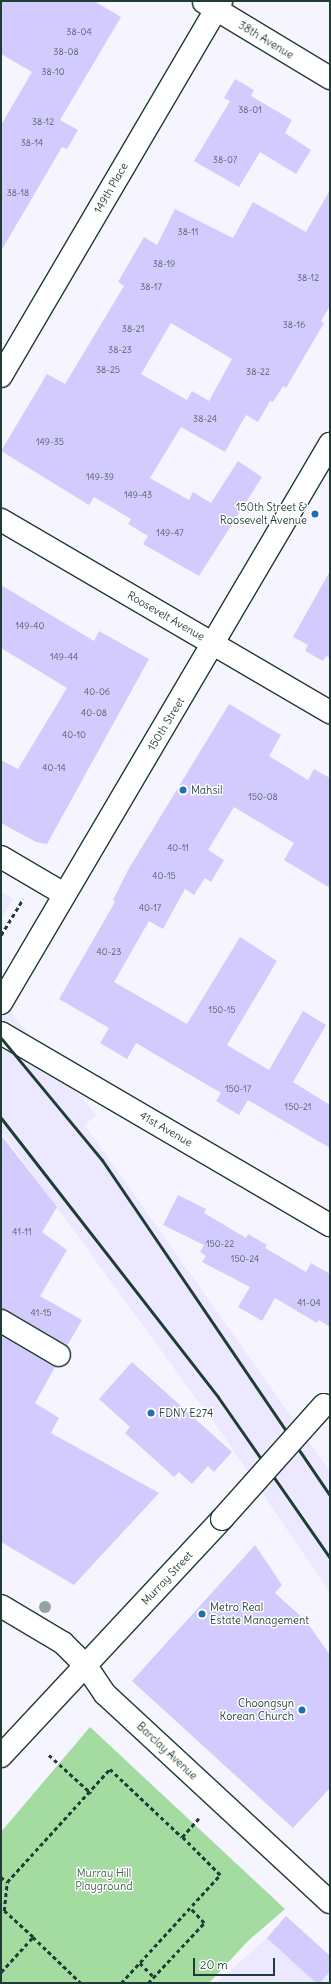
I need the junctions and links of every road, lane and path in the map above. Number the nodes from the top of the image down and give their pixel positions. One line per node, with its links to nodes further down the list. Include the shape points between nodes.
1 (213, 4): 2 (street, 38th Avenue); 3 (street, 149th Place)
2 (330, 78)
3 (1, 376)
4 (330, 444): 6 (street, 150th Street)
5 (1, 520): 6 (street, Roosevelt Avenue)
6 (213, 643): 7 (street, Roosevelt Avenue); 10 (street, 150th Street)
7 (330, 712)
8 (1, 857): 10 (street)
9 (25, 894): 11 (path)
10 (64, 894): 12 (street, 150th Street)
11 (1, 935)
12 (1, 1002)
13 (1, 1033): 14 (street, 41st Avenue)
14 (330, 1225)
15 (1, 1321): 16 (street)
16 (59, 1355)
17 (327, 1401): 19 (street, Murray Street, bridge)
18 (1, 1606): 19 (street, Barclay Avenue, via 62,1642)
19 (86, 1666): 21 (street, Murray Street); 27 (street, Barclay Avenue, via 105,1694)
20 (49, 1755): 22 (path)
21 (1, 1756)
22 (91, 1793): 24 (path, via 110,1769); 26 (path)
23 (199, 1818): 24 (path)
24 (182, 1836): 28 (path, via 220,1875)
25 (1, 1877): 26 (path)
26 (7, 1882): 29 (path, via 4,1911)
27 (330, 1902)
28 (191, 1909): 30 (path); 32 (path, via 204,1923)
29 (33, 1937): 31 (path); 33 (path)
30 (140, 1963): 32 (path); 34 (path)
31 (1, 1972)
32 (154, 1976): 35 (path)
33 (81, 1983)
34 (122, 1983)
35 (148, 1983)

